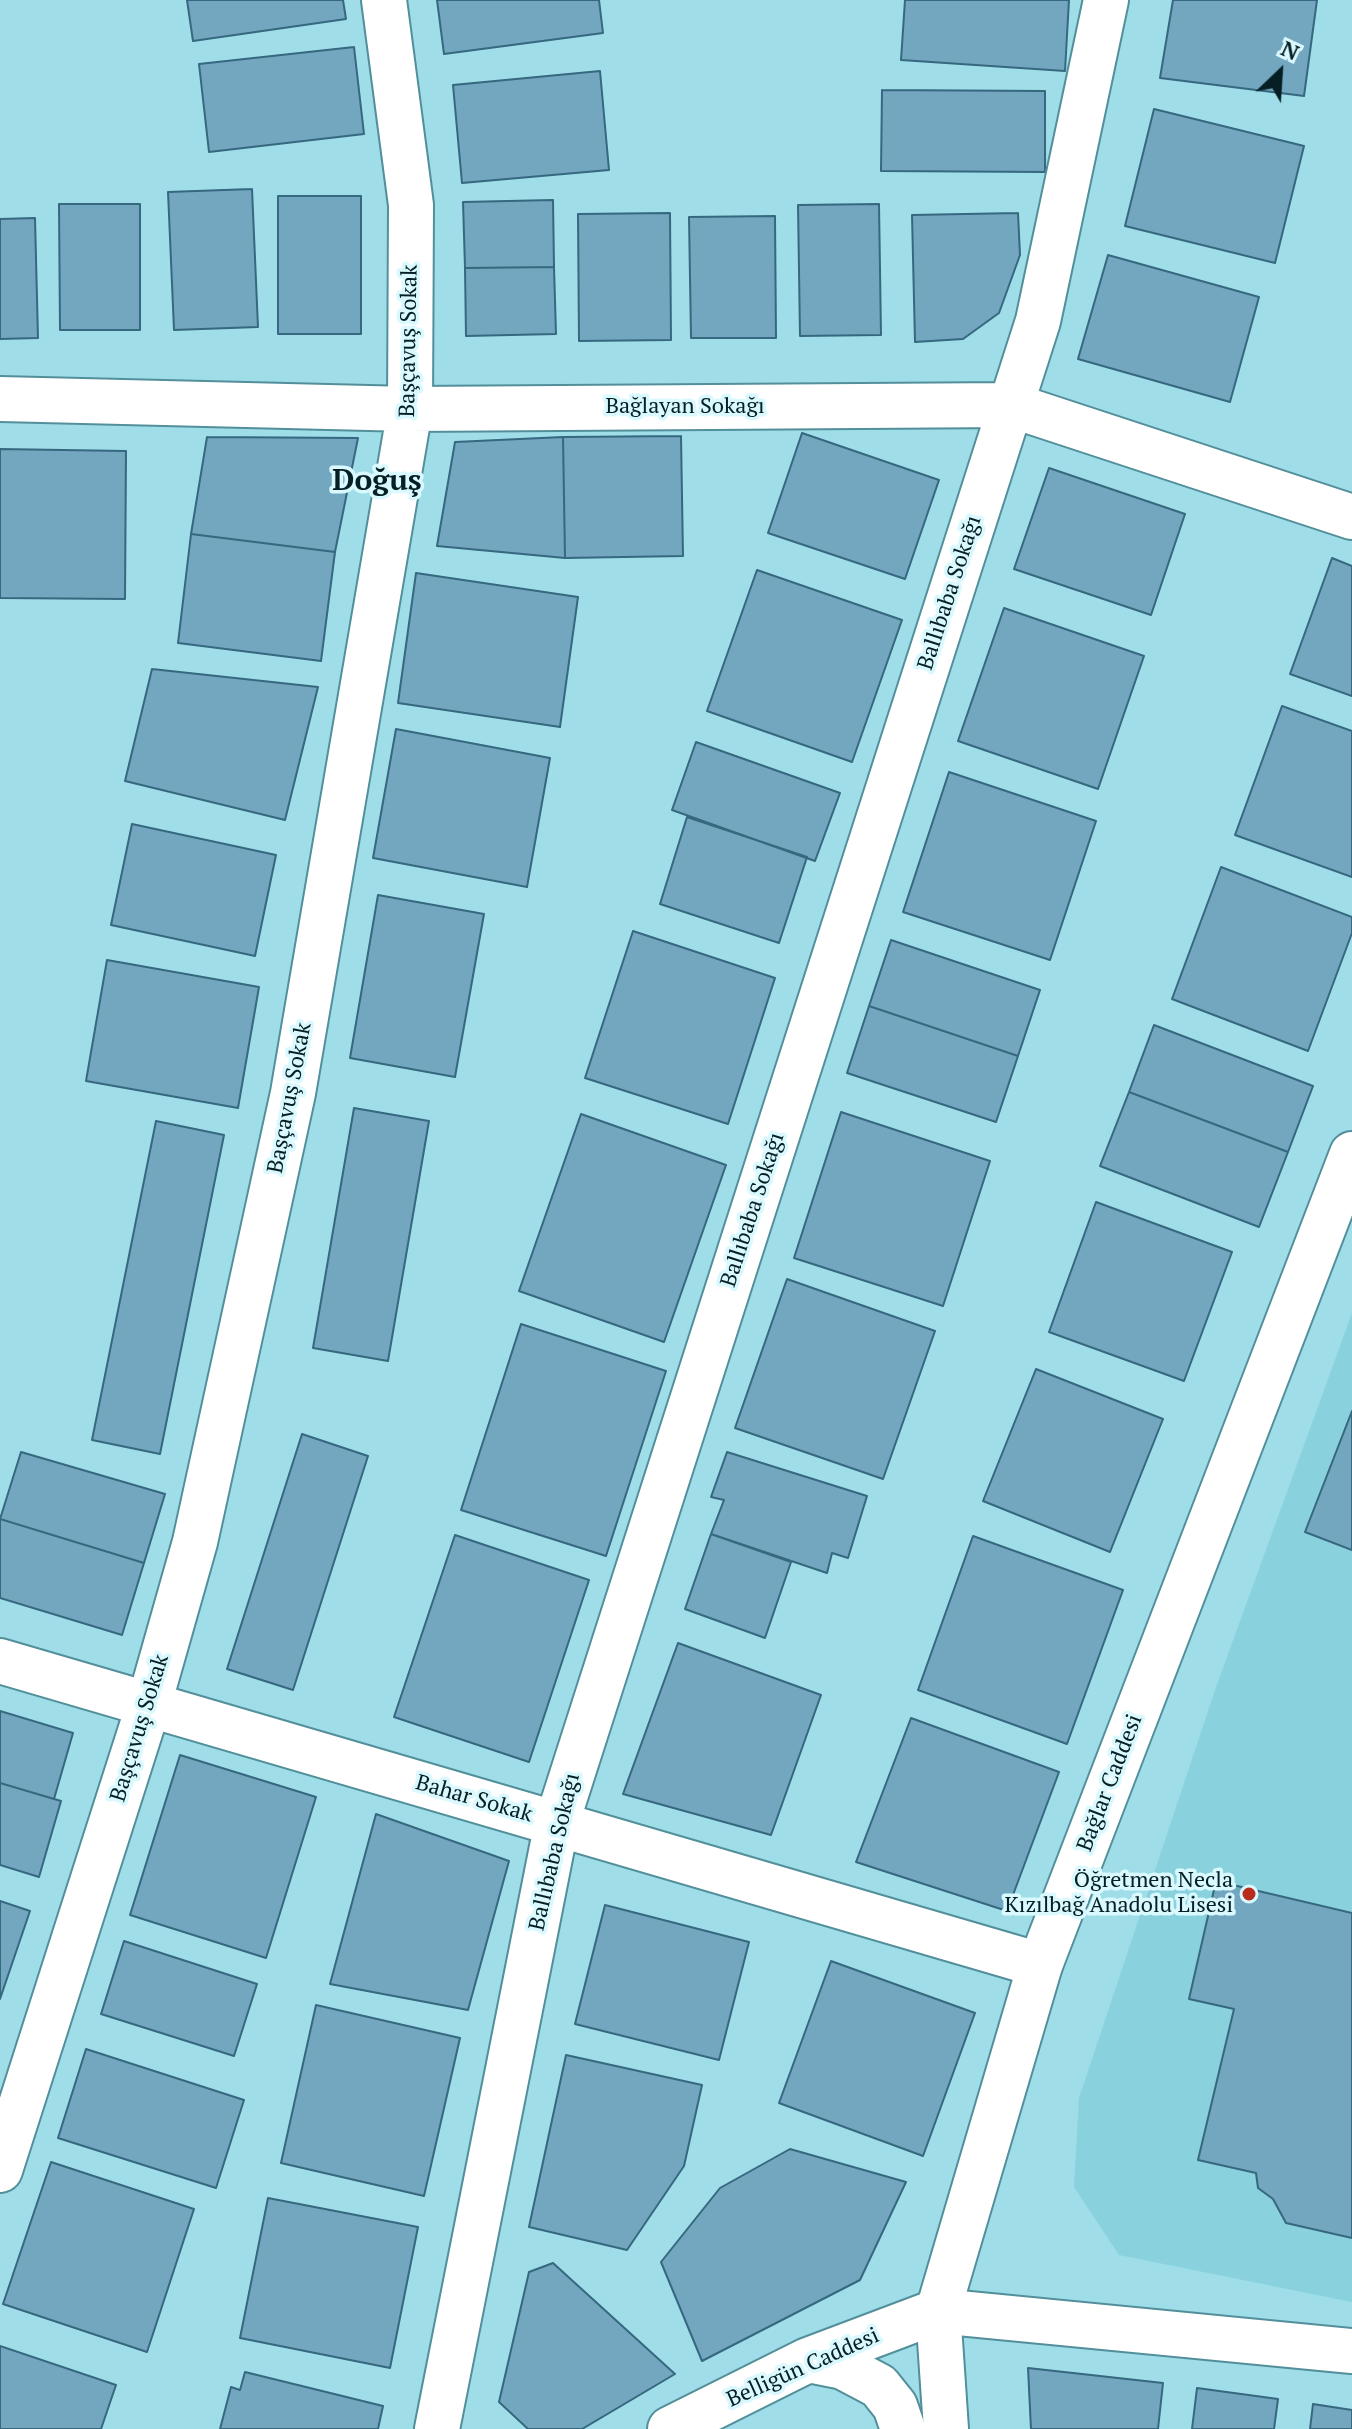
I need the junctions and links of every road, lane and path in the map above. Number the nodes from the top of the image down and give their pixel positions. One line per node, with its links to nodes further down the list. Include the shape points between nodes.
1 (384, 0): 5 (street, Başçavuş Sokak, via 411,205)
2 (1106, 0): 4 (street, Ballıbaba Sokağı, via 1038,321)
3 (0, 399): 5 (street, Bağlayan Sokağı)
4 (1011, 405): 5 (street, Bağlayan Sokağı); 6 (street, Bağlayan Sokağı); 10 (street, Ballıbaba Sokağı)
5 (410, 409): 9 (street, Başçavuş Sokak, via 293,1093 195,1542)
6 (1352, 517)
7 (1352, 1154): 11 (street, Bağlar Caddesi)
8 (0, 1661): 9 (street, Bahar Sokak)
9 (149, 1704): 10 (street, Bahar Sokak); 12 (street, Başçavuş Sokak)
10 (557, 1822): 11 (street, Bahar Sokak); 16 (street, Ballıbaba Sokağı)
11 (1040, 1965): 13 (street, Bağlar Caddesi)
12 (0, 2170)
13 (938, 2311): 14 (street); 15 (street, Belligün Caddesi); 19 (street, Bağlar Caddesi)
14 (1352, 2351)
15 (808, 2360): 17 (street, Belligün Caddesi); 18 (street, via 843,2367 871,2381 895,2406)
16 (437, 2429)
17 (670, 2429)
18 (903, 2429)
19 (946, 2429)

